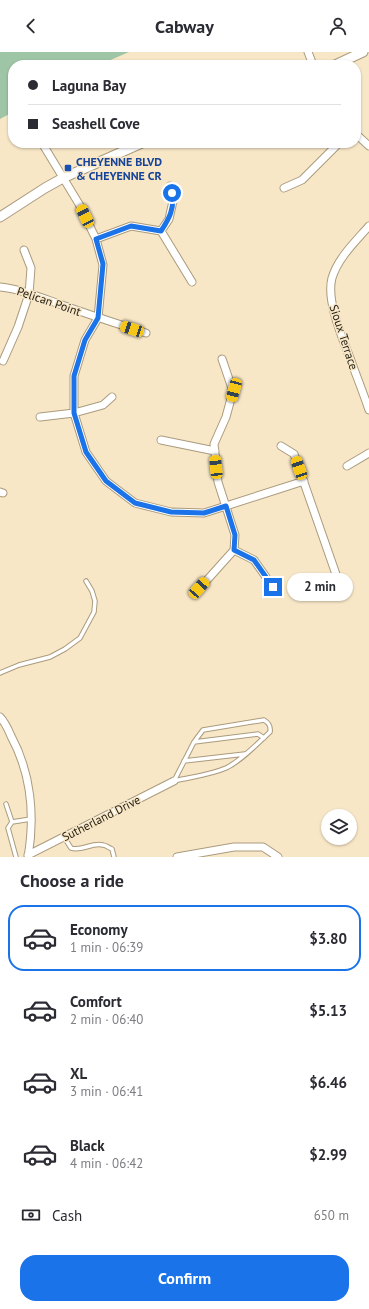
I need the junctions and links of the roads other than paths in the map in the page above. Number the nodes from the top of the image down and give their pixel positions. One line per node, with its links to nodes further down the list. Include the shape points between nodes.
1 (363, 52): 2 (street)
2 (346, 60)
3 (361, 139): 4 (street)
4 (369, 146)
5 (45, 148): 8 (street)
6 (131, 148): 8 (street)
7 (333, 148): 10 (street, via 302,180)
8 (63, 178): 11 (street); 14 (street)
9 (170, 186): 13 (street, via 173,201 169,218)
10 (284, 188)
11 (0, 217)
12 (369, 226): 24 (street, Sioux Terrace, via 338,264 332,280 332,300 337,322)
13 (161, 231): 14 (street, via 131,226); 16 (street)
14 (96, 239): 19 (street, via 103,264)
15 (24, 250): 18 (street, via 31,268)
16 (192, 282)
17 (0, 287): 18 (street, Pelican Point)
18 (29, 294): 19 (street, Pelican Point); 22 (street, via 18,328)
19 (98, 318): 20 (street, Pelican Point); 25 (street, via 85,340 74,376)
20 (146, 333)
21 (222, 359): 29 (street, via 234,390 214,444)
22 (3, 361)
23 (112, 397): 25 (street, via 103,406)
24 (369, 410)
25 (74, 413): 26 (street); 33 (street, via 86,452 106,481 135,503 171,512 204,513)
26 (40, 417)
27 (162, 440): 29 (street)
28 (281, 446): 32 (street, via 294,454)
29 (215, 451): 33 (street, via 218,482)
30 (369, 453): 31 (street)
31 (347, 466)
32 (304, 481): 33 (street); 35 (street)
33 (226, 506): 34 (street, via 235,535)
34 (234, 550): 37 (street, via 254,560); 38 (street)
35 (338, 580)
36 (86, 581): 39 (lane, via 95,601 94,612 80,638 50,657 19,664)
37 (273, 587)
38 (199, 588)
39 (0, 674)
40 (0, 717): 47 (street, via 18,749 30,788)
41 (264, 738): 42 (lane, via 258,734); 42 (lane, via 270,732 268,722 264,720 206,729); 43 (lane)
42 (194, 742): 44 (lane)
43 (246, 754): 44 (lane); 45 (lane, via 226,768)
44 (184, 761): 45 (lane)
45 (174, 780): 49 (street, Sutherland Drive)
46 (6, 804): 48 (lane)
47 (32, 819): 48 (lane); 50 (street)
48 (12, 822): 51 (lane, via 8,828)
49 (64, 837): 50 (street, Sutherland Drive); 52 (lane, via 75,850 102,844 112,849)
50 (28, 856)
51 (16, 857)
52 (114, 857)
53 (177, 857): 54 (street, via 234,847 263,847)
54 (278, 857)

